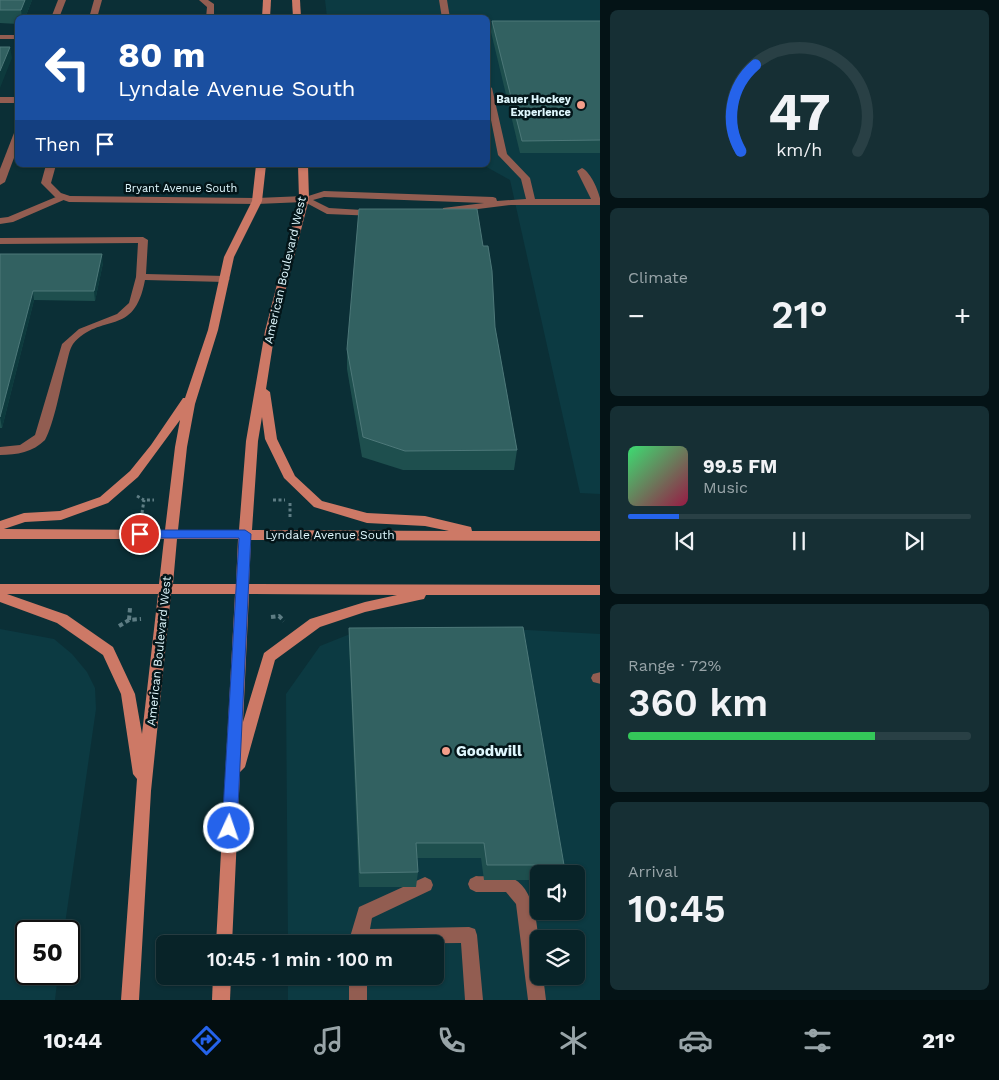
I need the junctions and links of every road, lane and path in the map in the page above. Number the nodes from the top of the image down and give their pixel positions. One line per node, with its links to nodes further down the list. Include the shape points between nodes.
1 (62, 0): 7 (street)
2 (98, 0): 8 (street)
3 (203, 0): 9 (street, via 211,6)
4 (267, 0): 10 (main road)
5 (296, 0): 11 (main road)
6 (443, 0): 12 (street)
7 (56, 15)
8 (94, 15)
9 (210, 15)
10 (266, 15)
11 (297, 15)
12 (446, 15)
13 (0, 37): 14 (street)
14 (15, 37)
15 (490, 97): 28 (street, via 503,155 525,178)
16 (0, 100): 17 (street)
17 (15, 100)
18 (15, 147): 23 (street)
19 (50, 167): 24 (street, via 46,183)
20 (260, 167): 26 (main road, American Boulevard West)
21 (303, 167): 25 (main road, American Boulevard West)
22 (582, 171): 29 (street)
23 (0, 182)
24 (61, 196): 26 (street, Bryant Avenue South, via 69,199); 32 (street, via 10,220)
25 (304, 199): 26 (street, Bryant Avenue South); 27 (street, Bryant Avenue South, via 324,194 482,198); 31 (street, via 327,211); 36 (main road, American Boulevard West, via 270,332)
26 (257, 201): 35 (main road, American Boulevard West, via 229,257)
27 (511, 202): 28 (street); 30 (street)
28 (531, 202): 29 (street)
29 (599, 202)
30 (436, 211)
31 (388, 212)
32 (0, 221)
33 (0, 241): 34 (street, via 143,240)
34 (141, 277): 35 (street); 38 (street, via 134,303 127,312 87,328 73,336 66,346 41,438 28,447)
35 (225, 279): 37 (main road, American Boulevard West)
36 (262, 383): 48 (main road, American Boulevard West, via 252,441); 49 (main road, via 271,439 290,478 318,504 367,518 425,521)
37 (193, 392): 45 (main road, via 139,468 104,500 61,515 24,518); 47 (main road, American Boulevard West, via 181,447)
38 (0, 451)
39 (132, 493): 40 (path)
40 (144, 500): 41 (path); 43 (path)
41 (157, 500)
42 (290, 500): 44 (path)
43 (142, 513)
44 (290, 517)
45 (0, 526)
46 (0, 534): 47 (main road, Lyndale Avenue South)
47 (172, 534): 48 (main road, Lyndale Avenue South); 52 (main road, American Boulevard West)
48 (245, 534): 49 (main road, Lyndale Avenue South); 53 (main road, American Boulevard West)
49 (488, 536): 50 (main road, Lyndale Avenue South)
50 (600, 536)
51 (0, 589): 52 (main road)
52 (166, 589): 53 (main road); 64 (main road, American Boulevard West)
53 (243, 589): 54 (main road); 63 (main road, American Boulevard West)
54 (443, 590): 55 (main road); 63 (main road, via 365,607 315,623 269,657)
55 (600, 590)
56 (0, 597): 64 (main road, via 62,619 108,651 128,694)
57 (131, 604): 60 (path)
58 (271, 617): 61 (path, via 279,616)
59 (146, 619): 60 (path)
60 (129, 620): 62 (path)
61 (285, 622)
62 (119, 626)
63 (231, 789): 67 (main road, American Boulevard West)
64 (143, 791): 72 (main road, American Boulevard West)
65 (476, 884): 76 (street, via 510,885 524,901)
66 (425, 885): 68 (street, via 365,913)
67 (224, 935)
68 (359, 935)
69 (444, 936): 75 (street, via 469,935)
70 (222, 985): 73 (main road)
71 (358, 985): 74 (street)
72 (130, 1000)
73 (221, 1000)
74 (358, 1000)
75 (474, 1000)
76 (537, 1000)

